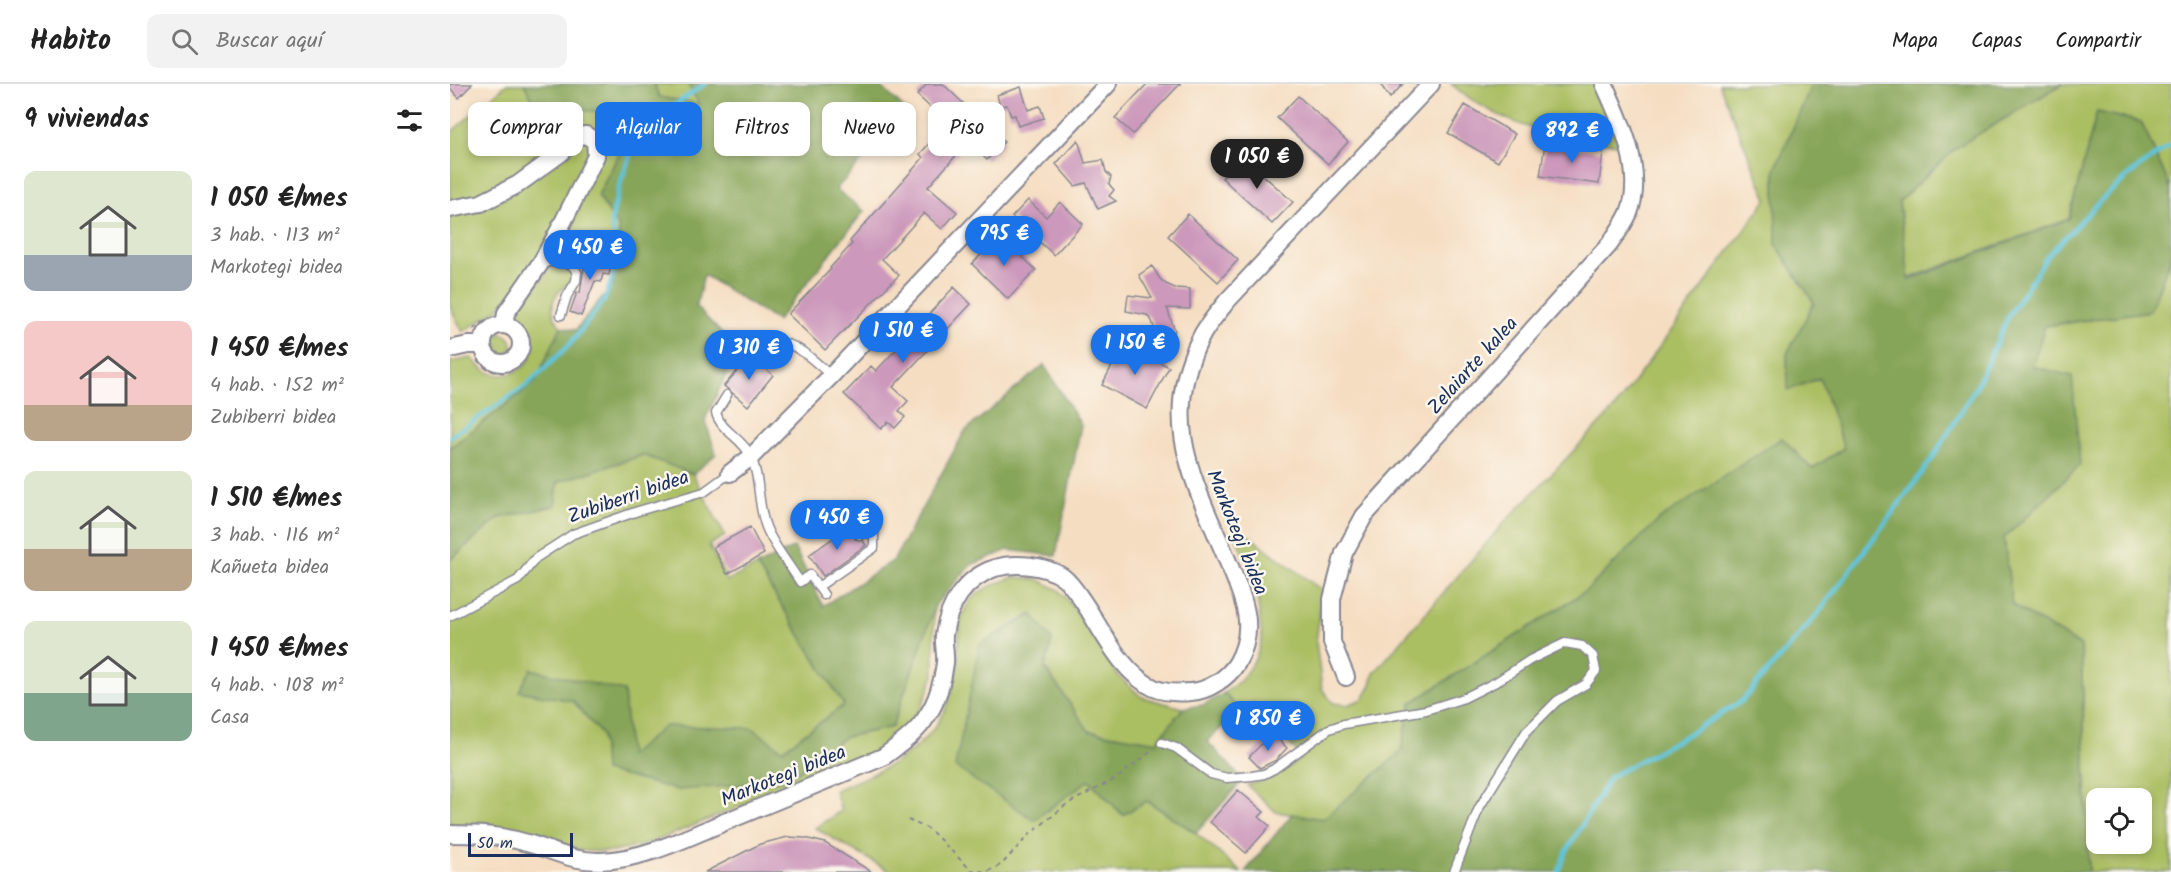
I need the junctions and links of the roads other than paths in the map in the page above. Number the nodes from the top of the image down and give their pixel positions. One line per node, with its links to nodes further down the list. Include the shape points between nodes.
1 (1108, 84): 11 (street)
2 (1431, 84): 19 (street, Markotegi bidea, via 1227,301 1200,337 1187,370 1180,409 1185,455 1245,602 1248,624 1245,647 1235,666 1219,682 1196,692 1155,689 1136,677 1076,590 1061,576 1017,565 994,568 973,580 957,596 947,617 945,663 938,692 927,717 883,757 632,858 573,858 505,838)
3 (1604, 84): 17 (street, Zelaiarte kalea, via 1624,126 1635,176 1629,212 1609,245 1364,516 1344,553 1332,599 1332,642)
4 (450, 209): 5 (street, via 481,203 517,185 578,136 586,135 595,141 596,156)
5 (542, 261): 6 (lane, via 571,264 577,272); 7 (street, via 506,313)
6 (561, 315)
7 (511, 323): 9 (street, via 486,332); 9 (street, via 520,338 517,357 507,363 494,362)
8 (450, 349): 9 (street, via 468,345)
9 (478, 351)
10 (762, 358): 11 (lane, via 776,344 784,343 804,353)
11 (831, 376): 13 (street)
12 (727, 395): 13 (lane, via 716,413 719,423)
13 (751, 457): 14 (street); 15 (lane, via 766,528 800,582 810,575 821,591 874,548 874,531)
14 (730, 473): 16 (lane, Zubiberri bidea, via 704,492 573,534 536,558 518,580)
15 (860, 535)
16 (450, 616)
17 (1346, 676)
18 (1162, 743): 20 (lane, via 1176,748 1211,774 1227,778 1264,774 1329,729 1426,710 1464,698 1565,643 1582,646 1593,656 1596,671 1586,684 1557,701 1526,732 1479,808)
19 (450, 834)
20 (1454, 872)

